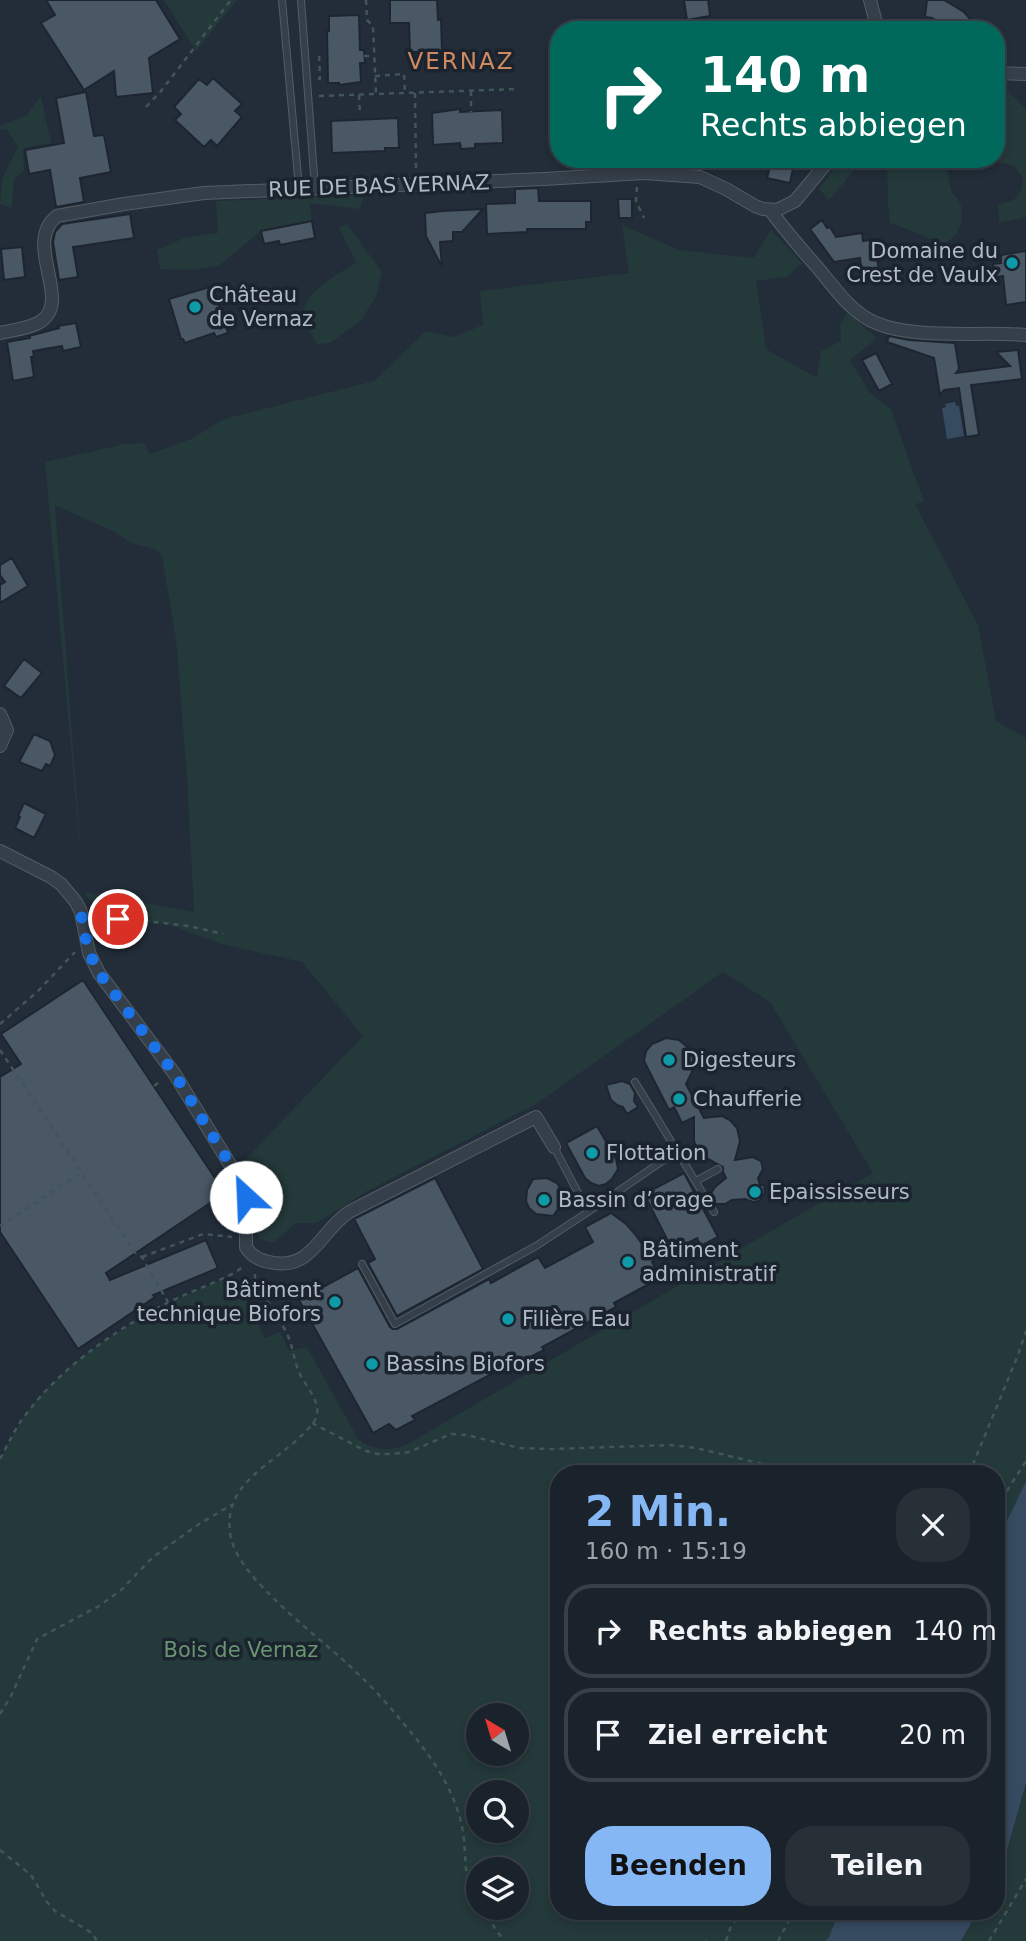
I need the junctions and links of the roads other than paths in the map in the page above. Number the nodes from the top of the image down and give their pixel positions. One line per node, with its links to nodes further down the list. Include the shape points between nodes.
1 (282, 0): 8 (lane)
2 (301, 0): 9 (lane)
3 (870, 0): 4 (street)
4 (876, 21)
5 (1005, 74): 6 (street)
6 (1026, 74)
7 (822, 168): 10 (street, via 795,201)
8 (299, 188): 9 (street, RUE DE BAS VERNAZ); 11 (street, RUE DE BAS VERNAZ, via 188,194 57,216 44,237 51,310 38,323)
9 (316, 188): 10 (street, RUE DE BAS VERNAZ, via 685,175 700,177)
10 (769, 210): 12 (street, via 845,300 876,323 924,333)
11 (0, 333)
12 (1026, 335)
13 (0, 714): 14 (street, via 7,730)
14 (0, 746)
15 (0, 850): 17 (street, via 61,884 76,902 99,973 174,1073 238,1177 246,1197 246,1247 254,1257 279,1264 305,1257 349,1212 536,1117)
16 (635, 1082): 18 (lane)
17 (554, 1147): 21 (lane)
18 (677, 1151): 20 (lane); 21 (lane)
19 (718, 1169): 20 (lane)
20 (696, 1181): 22 (lane)
21 (588, 1212): 23 (lane, via 395,1324)
22 (714, 1212)
23 (362, 1264)

